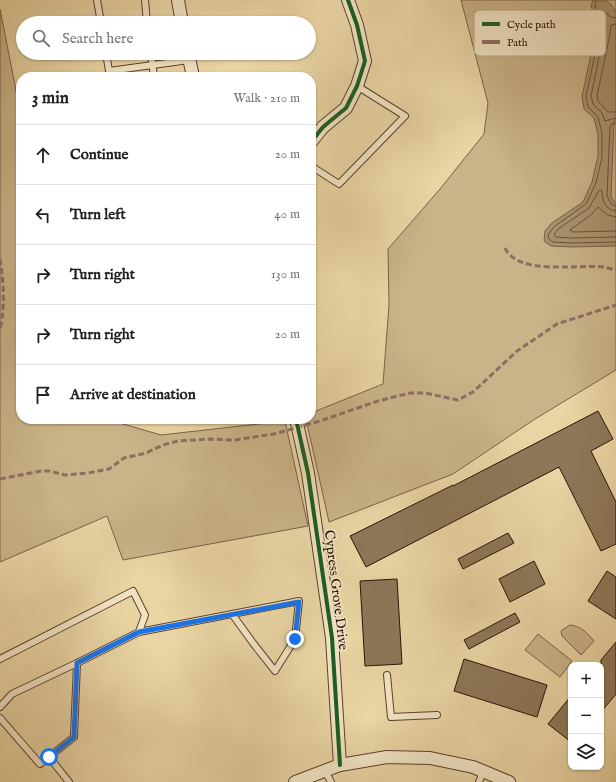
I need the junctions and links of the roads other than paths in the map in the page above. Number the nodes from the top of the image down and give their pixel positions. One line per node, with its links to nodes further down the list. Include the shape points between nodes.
1 (97, 0): 5 (lane)
2 (145, 0): 6 (lane)
3 (178, 0): 7 (street)
4 (348, 0): 17 (street, via 365,61)
5 (100, 16)
6 (146, 16)
7 (181, 16)
8 (107, 60): 13 (lane)
9 (152, 60): 12 (lane)
10 (173, 60): 12 (lane)
11 (190, 60): 16 (street)
12 (152, 65): 14 (lane); 15 (lane)
13 (109, 72)
14 (119, 72)
15 (153, 72)
16 (192, 72)
17 (358, 86): 18 (street, via 346,108); 19 (lane, via 405,116 339,184)
18 (316, 136)
19 (316, 169)
20 (297, 424): 30 (street, Cypress Grove Drive, via 308,473 332,638)
21 (232, 614): 21 (lane, via 299,602 295,639 275,671); 22 (lane)
22 (139, 632): 23 (lane, via 145,614 133,591); 24 (lane)
23 (0, 658)
24 (77, 663): 26 (lane, via 12,694); 29 (lane, via 74,737)
25 (387, 675): 27 (lane, via 391,717)
26 (0, 707)
27 (437, 715)
28 (0, 718): 29 (lane, via 40,764)
29 (49, 757): 33 (lane)
30 (340, 765): 31 (street); 32 (street, via 387,757 430,758 473,767)
31 (325, 771): 34 (street); 35 (lane)
32 (481, 777): 36 (street)
33 (69, 782)
34 (295, 782)
35 (331, 782)
36 (509, 782)

